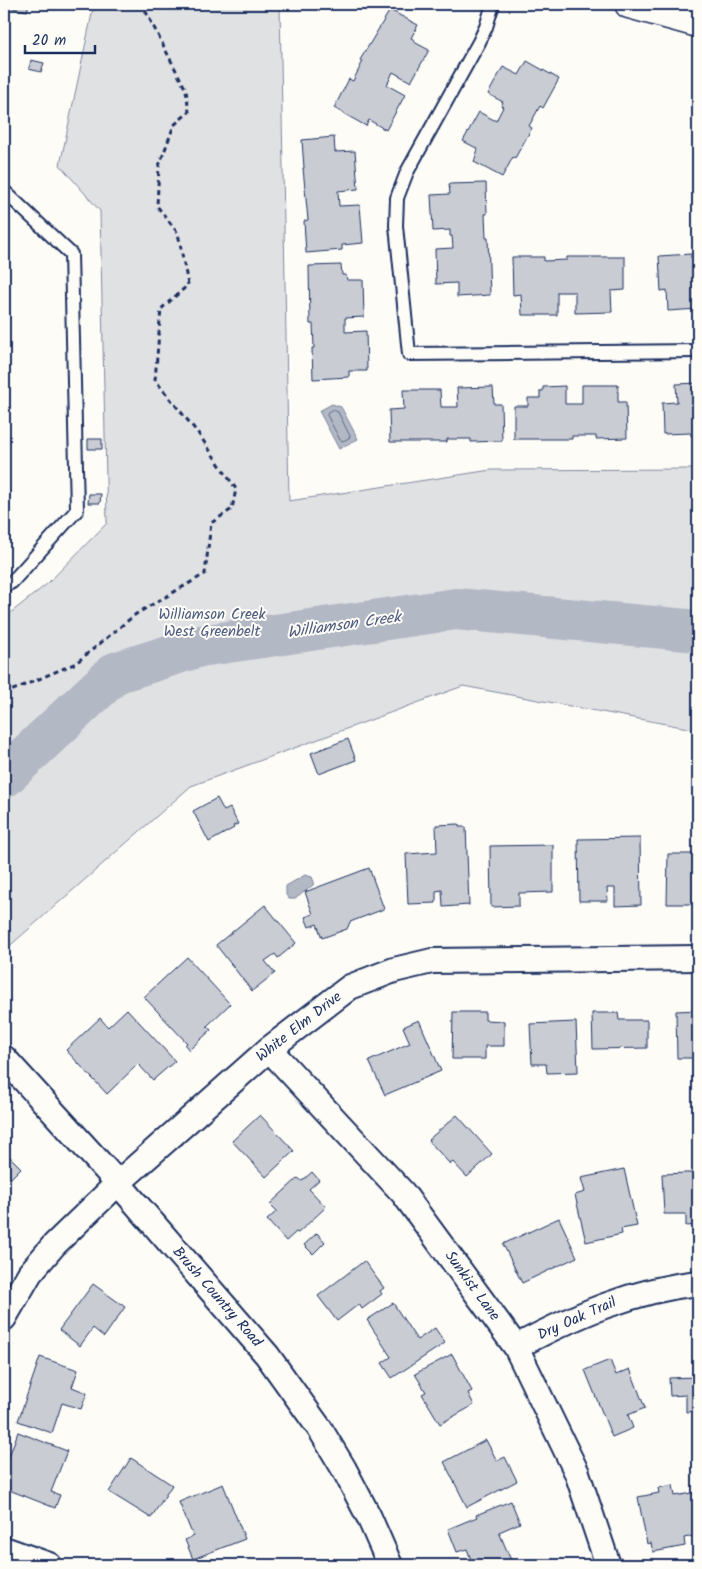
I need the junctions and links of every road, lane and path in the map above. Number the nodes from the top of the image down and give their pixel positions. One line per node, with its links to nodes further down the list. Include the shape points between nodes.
1 (142, 4): 8 (path, via 186,90 189,112 174,125 159,166 157,206 178,233 188,286 161,309 155,380 198,433 236,489 232,510 211,524 205,574 136,614 76,663)
2 (493, 4): 6 (lane, via 479,42 407,172 397,198 396,226 409,354)
3 (629, 4): 4 (main road)
4 (698, 23)
5 (4, 191): 7 (lane, via 70,254 77,510 12,582)
6 (698, 351)
7 (4, 586)
8 (4, 694)
9 (698, 958): 10 (street, White Elm Drive, via 432,960 350,987)
10 (269, 1049): 12 (street, White Elm Drive); 15 (street, Sunkist Lane, via 403,1193)
11 (4, 1058): 12 (street, Brush Country Road)
12 (118, 1183): 14 (street, White Elm Drive, via 30,1273); 18 (street, Brush Country Road, via 267,1355 320,1429 369,1517)
13 (698, 1284): 15 (street, Dry Oak Trail, via 628,1297 598,1307)
14 (4, 1318)
15 (516, 1347): 19 (street, Sunkist Lane, via 577,1473)
16 (4, 1549): 17 (street)
17 (49, 1565)
18 (390, 1565)
19 (608, 1565)

